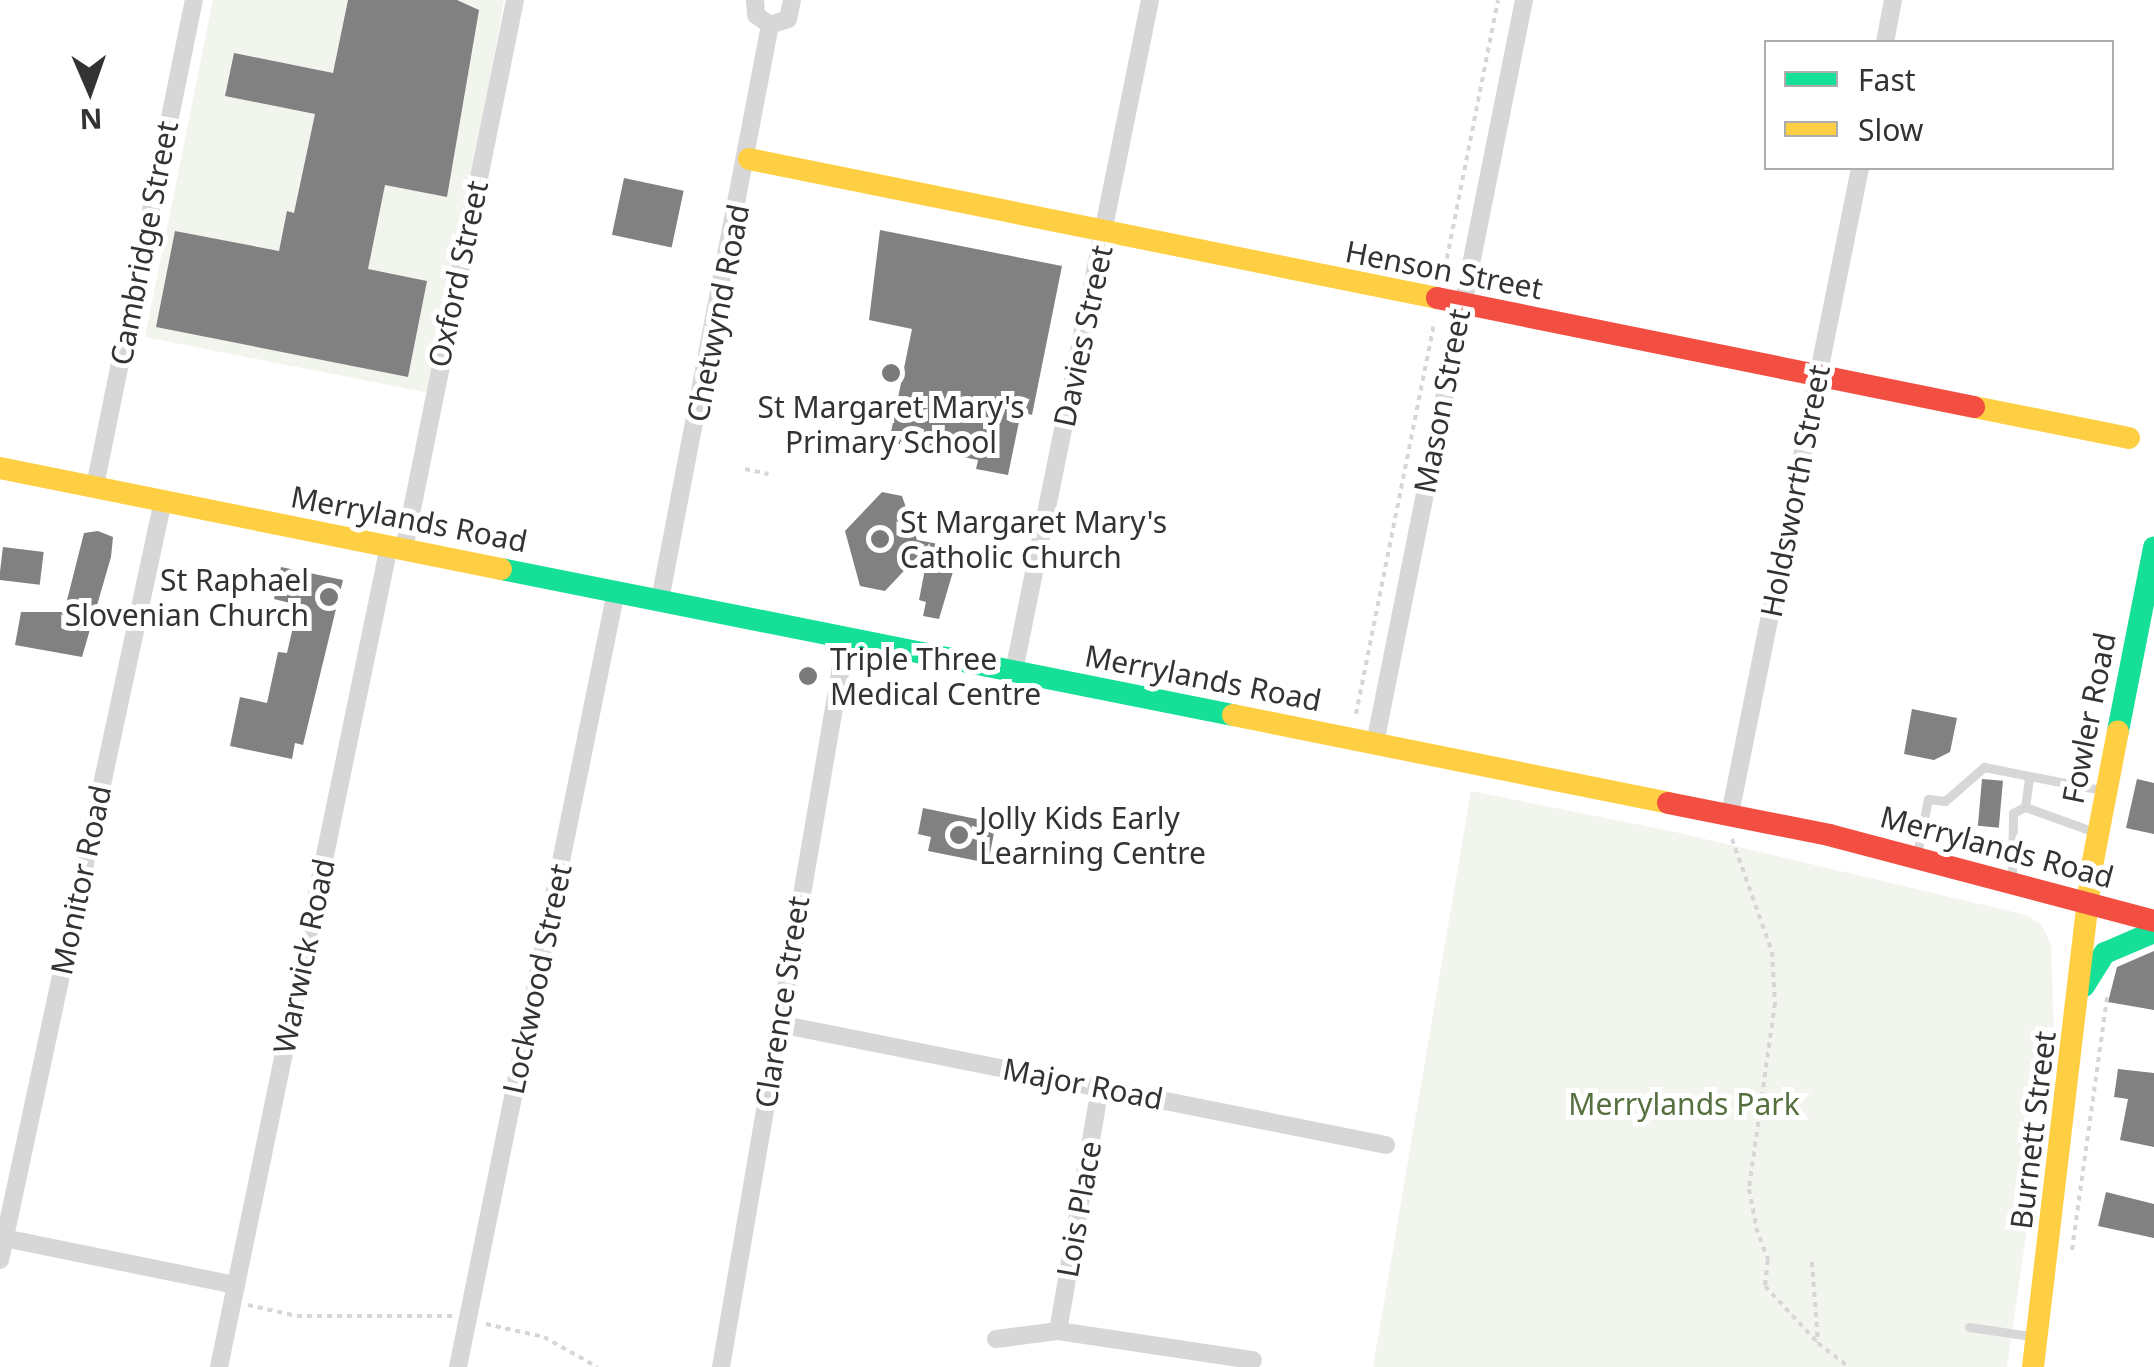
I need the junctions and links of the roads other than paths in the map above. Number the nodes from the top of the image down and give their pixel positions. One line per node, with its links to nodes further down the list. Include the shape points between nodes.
1 (194, 0): 17 (street, Cambridge Street)
2 (515, 0): 19 (street, Oxford Street)
3 (792, 0): 8 (street, via 788,19)
4 (1150, 0): 12 (street, Davies Street)
5 (1524, 0): 13 (street, Mason Street)
6 (1893, 0): 9 (street)
7 (750, 1): 8 (street)
8 (770, 26): 10 (street, Chetwynd Road)
9 (1884, 40)
10 (749, 159): 12 (main road, Henson Street); 22 (street, Chetwynd Road)
11 (1860, 170): 14 (street, Holdsworth Street)
12 (1104, 233): 13 (main road, Henson Street); 24 (street, Davies Street)
13 (1450, 302): 14 (main road, Henson Street); 25 (street, Mason Street)
14 (1819, 374): 15 (main road, Henson Street); 29 (street, Holdsworth Street)
15 (2128, 438)
16 (0, 468): 17 (main road, Merrylands Road)
17 (95, 486): 18 (main road, Merrylands Road)
18 (162, 500): 19 (main road, Merrylands Road); 40 (street, Monitor Road)
19 (396, 547): 21 (main road, Merrylands Road); 42 (street, Warwick Road)
20 (2154, 547): 27 (main road, Fowler Road)
21 (616, 591): 22 (main road, Merrylands Road); 49 (street, Lockwood Street)
22 (660, 600): 23 (main road, Merrylands Road)
23 (846, 638): 24 (main road, Merrylands Road); 37 (street, Clarence Street)
24 (1014, 671): 25 (main road, Merrylands Road)
25 (1375, 743): 29 (main road, Merrylands Road)
26 (2029, 778): 27 (lane); 28 (lane); 31 (lane, via 1984,767 1945,801 1928,799)
27 (2105, 790): 30 (main road, Fowler Road)
28 (2025, 807): 30 (lane); 32 (lane, via 2013,813)
29 (1730, 814): 31 (main road, Merrylands Road)
30 (2098, 833): 33 (main road, Fowler Road)
31 (1917, 856): 32 (main road, Merrylands Road)
32 (2012, 880): 33 (main road, Merrylands Road)
33 (2088, 901): 34 (main road, Merrylands Road); 36 (main road, Burnett Street)
34 (2154, 921)
35 (2154, 932): 36 (main road, via 2104,954)
36 (2081, 990): 45 (main road, Burnett Street)
37 (779, 1024): 38 (street, Major Road); 50 (street, Clarence Street)
38 (1100, 1087): 39 (street, Major Road); 44 (street, Lois Place)
39 (1386, 1145)
40 (4, 1238): 41 (street, Monitor Road); 42 (street)
41 (0, 1260)
42 (236, 1285): 48 (street, Warwick Road)
43 (1969, 1328): 45 (lane)
44 (1058, 1331): 46 (street); 47 (street)
45 (2037, 1336): 51 (main road, Burnett Street)
46 (996, 1340)
47 (1253, 1360)
48 (219, 1367)
49 (458, 1367)
50 (721, 1367)
51 (2033, 1367)

